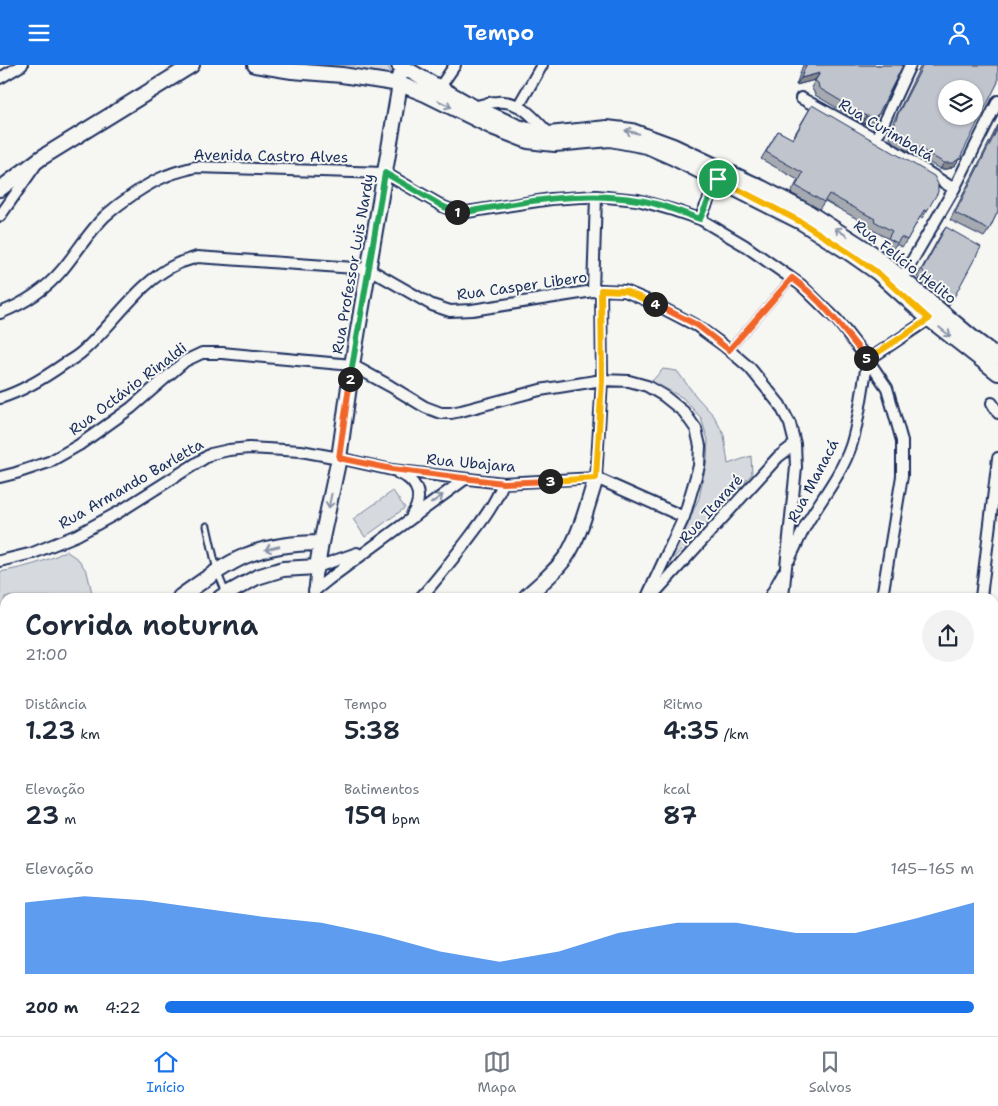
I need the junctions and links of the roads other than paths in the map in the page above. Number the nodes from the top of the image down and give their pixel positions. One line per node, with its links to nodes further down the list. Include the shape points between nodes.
1 (22, 65): 11 (street)
2 (192, 65): 20 (main road)
3 (254, 65): 10 (main road)
4 (322, 65): 10 (main road)
5 (393, 65): 12 (main road, via 400,76)
6 (399, 65): 13 (main road, Rua Felício Helito)
7 (454, 65): 13 (street)
8 (542, 65): 16 (street)
9 (910, 65): 19 (street)
10 (342, 75): 12 (main road, Rua Felício Helito)
11 (0, 78)
12 (400, 84): 21 (main road, Rua Professor Luis Nardy); 22 (main road, Rua Felício Helito, one-way to 22, via 528,141 554,144 620,140 647,147)
13 (440, 87): 17 (main road, Rua Felício Helito)
14 (801, 98): 19 (street, Rua Curimbatá)
15 (998, 101): 24 (street)
16 (519, 105): 17 (street, via 496,101); 18 (street)
17 (474, 107): 18 (main road, Rua Felício Helito, via 518,127)
18 (549, 134): 30 (main road, Rua Felício Helito, one-way to 18, via 872,253 808,212 673,146 620,129)
19 (876, 139): 24 (street, Rua Curimbatá)
20 (41, 158): 23 (main road); 26 (street)
21 (385, 173): 25 (street, via 460,213 551,199); 28 (main road, Rua Professor Luis Nardy); 32 (street, Avenida Castro Alves, via 195,167 165,176 132,195 106,216 61,271 38,293)
22 (718, 179): 27 (street); 33 (main road, Rua Felício Helito, via 801,222 848,252 878,273)
23 (0, 189)
24 (954, 189): 30 (street)
25 (596, 196): 27 (street, via 638,200); 31 (street)
26 (0, 216)
27 (700, 219): 29 (street)
28 (369, 269): 31 (street, Rua Casper Libero, via 432,305 450,311); 37 (main road, Rua Professor Luis Nardy); 40 (street, Rua Casper Libero, via 197,257 182,262 155,277 82,352 44,378)
29 (792, 278): 34 (lane); 36 (street, via 836,320)
30 (902, 278): 35 (main road, Rua Felício Helito)
31 (597, 290): 34 (street, Rua Casper Libero, via 625,291 651,302 697,325); 39 (street)
32 (0, 313)
33 (929, 319): 36 (street); 38 (main road, Rua Felício Helito, one-way to 38)
34 (729, 350): 43 (street, Rua Casper Libero, via 780,405 790,424)
35 (998, 357)
36 (868, 359): 58 (street, Rua Manacá, via 850,447); 71 (street, via 887,388 902,441 902,476)
37 (352, 365): 39 (street, Rua Octávio Rinaldi, via 440,413 540,390); 44 (main road, Rua Professor Luis Nardy); 47 (street, Rua Octávio Rinaldi, via 202,353 185,361 131,408 78,445 49,462)
38 (998, 373)
39 (602, 380): 48 (street); 51 (street, Rua Octávio Rinaldi, via 629,381 647,386 684,412 696,429 700,446 699,466)
40 (0, 398)
41 (992, 403): 42 (street)
42 (998, 413)
43 (795, 444): 58 (street, Rua Casper Libero, via 796,467); 68 (street, Rua Itararé, via 778,457)
44 (339, 458): 46 (street, Rua Ubajara); 54 (main road, Rua Professor Luis Nardy, one-way to 54); 56 (street, Rua Armando Barletta, via 301,451 249,448 211,454 77,535 33,553)
45 (998, 458): 72 (street)
46 (392, 469): 49 (street, Rua Ubajara); 52 (street, via 414,485 418,496 417,507)
47 (0, 477)
48 (596, 478): 50 (street, Rua Ubajara); 51 (street, Rua Ubajara); 66 (main road, via 568,553)
49 (465, 479): 50 (street, Rua Ubajara); 52 (street, one-way to 49)
50 (503, 483): 65 (street, via 484,518)
51 (684, 517): 67 (street, Rua Octávio Rinaldi)
52 (408, 520): 55 (street)
53 (207, 526): 59 (lane)
54 (321, 543): 57 (main road, Rua Professor Luis Nardy); 59 (main road, one-way to 59, via 273,547)
55 (368, 550): 57 (street); 64 (street)
56 (0, 561)
57 (317, 567): 62 (main road, via 283,569 257,577); 63 (street)
58 (786, 568): 69 (street, Rua Manacá); 70 (street, Rua Casper Libero)
59 (217, 571): 60 (main road); 61 (lane)
60 (186, 593)
61 (223, 593)
62 (228, 593)
63 (314, 593)
64 (315, 593)
65 (424, 593)
66 (530, 593)
67 (651, 593)
68 (653, 593)
69 (772, 593)
70 (783, 593)
71 (883, 593)
72 (981, 593)

